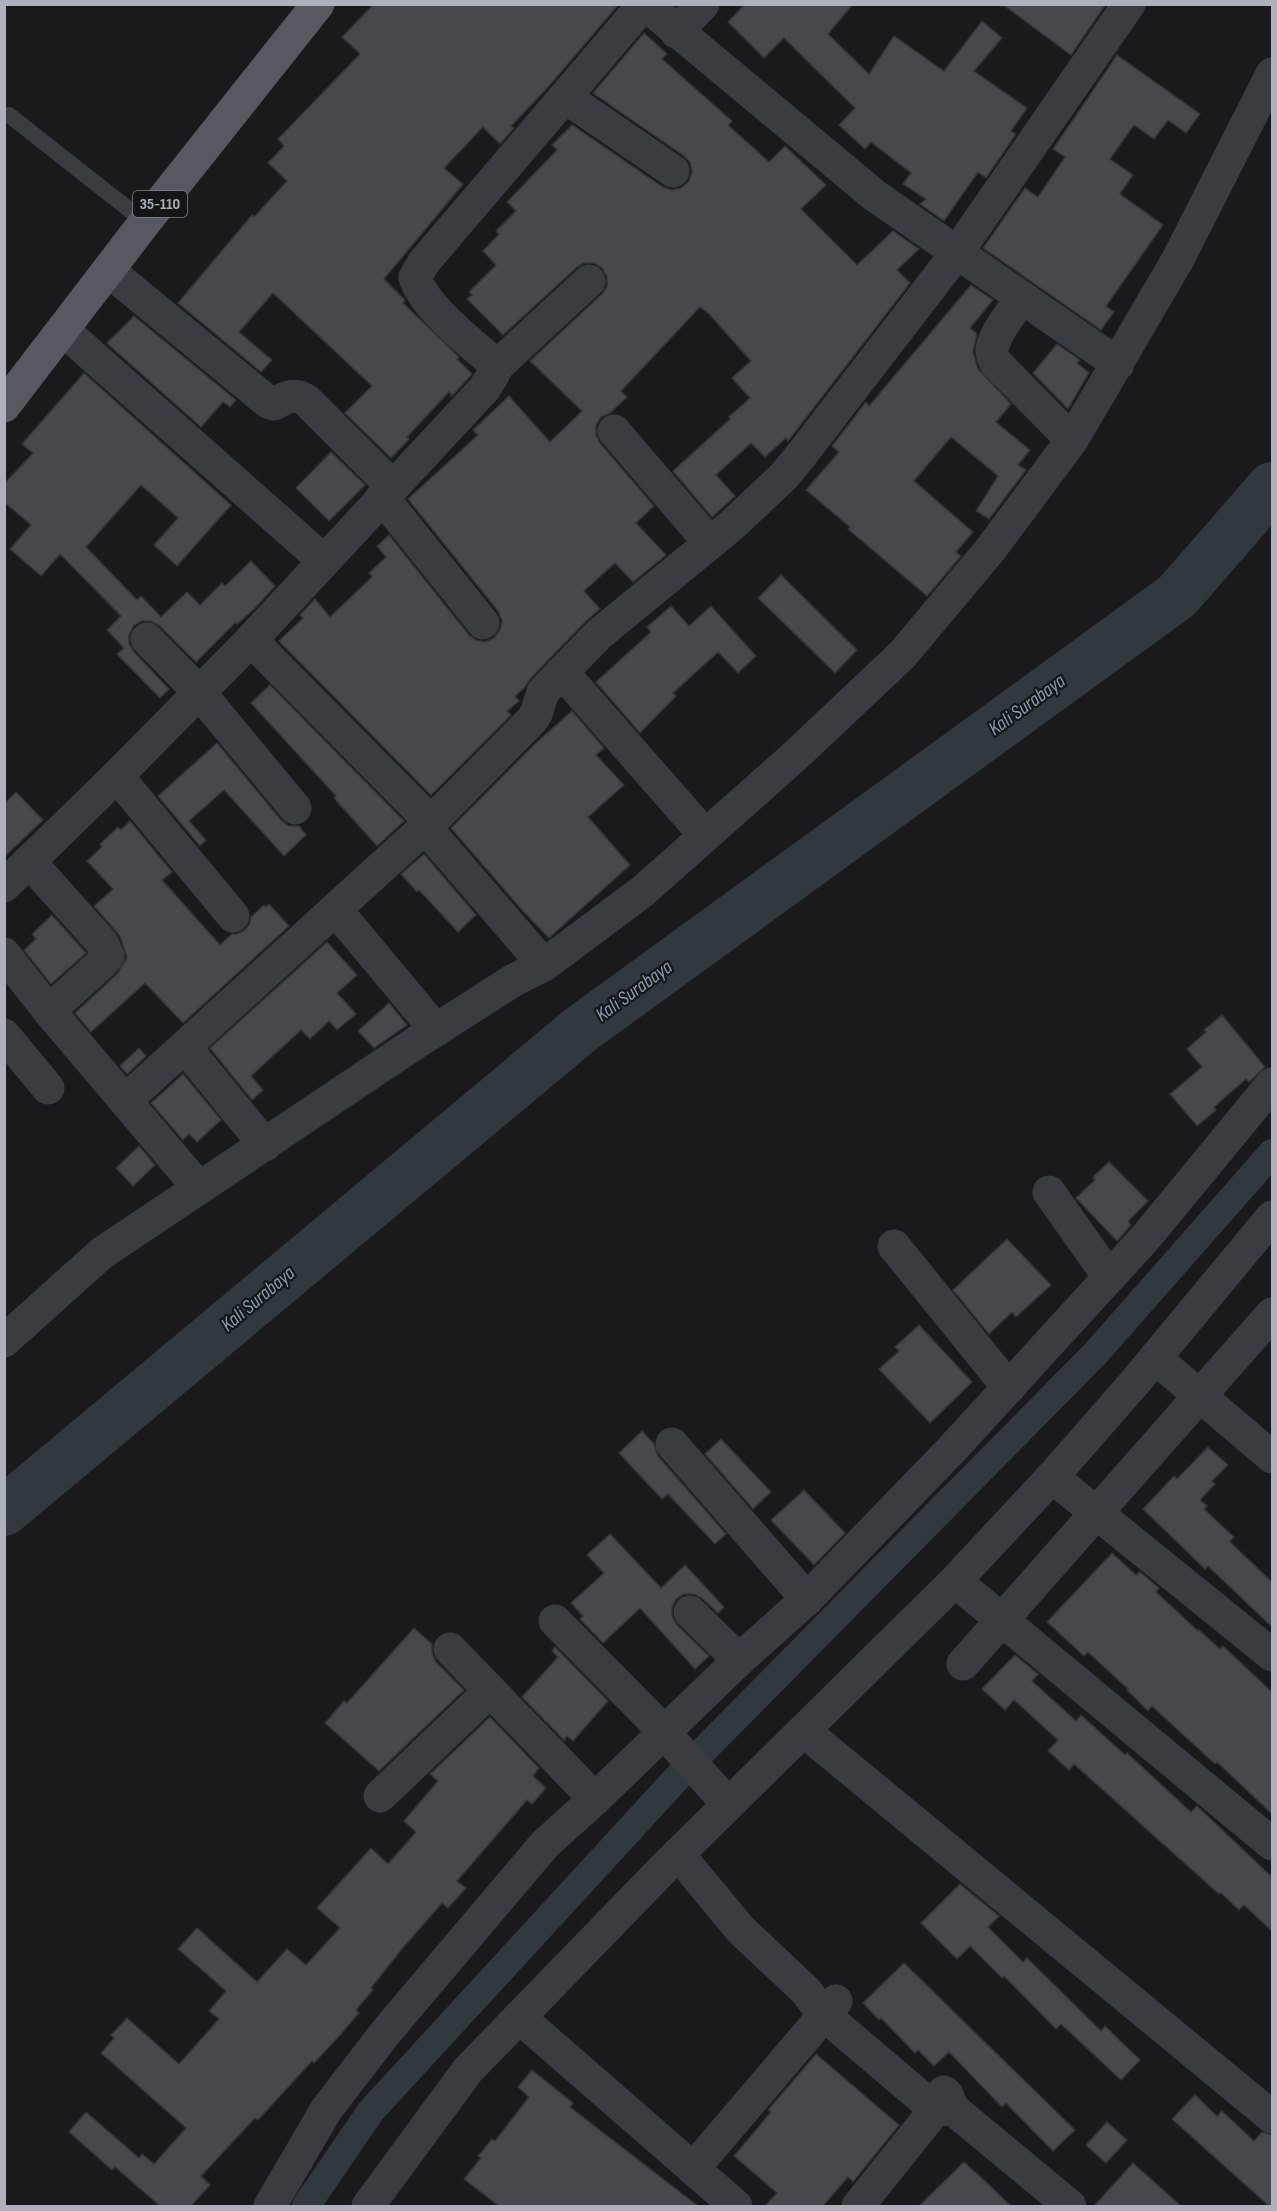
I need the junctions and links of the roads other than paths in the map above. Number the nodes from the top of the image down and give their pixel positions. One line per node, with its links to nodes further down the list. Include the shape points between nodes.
1 (318, 4): 10 (main road, 35-110)
2 (644, 4): 5 (street); 7 (street)
3 (703, 4): 5 (street)
4 (1129, 4): 11 (street)
5 (676, 33): 11 (street, via 873,195)
6 (1272, 74): 16 (street, via 1177,261)
7 (565, 97): 9 (street); 17 (street, via 415,277 429,302)
8 (9, 115): 10 (lane)
9 (673, 171)
10 (146, 222): 12 (main road, 35-110)
11 (956, 254): 14 (street); 22 (street, via 796,461)
12 (109, 271): 15 (main road, 35-110); 21 (street, via 268,402 274,404 293,396 307,401)
13 (589, 281): 17 (street)
14 (1021, 298): 16 (street); 20 (street, via 999,333 992,355)
15 (63, 330): 18 (main road, 35-110); 23 (street)
16 (1118, 364): 20 (street)
17 (495, 368): 21 (street, via 485,388)
18 (4, 406)
19 (615, 430): 22 (street)
20 (1072, 441): 32 (street, via 990,550 902,656)
21 (387, 492): 23 (street); 24 (street)
22 (710, 543): 27 (street, via 598,635)
23 (323, 560): 26 (street)
24 (483, 623)
25 (147, 639): 28 (street)
26 (250, 640): 28 (street); 31 (street)
27 (562, 672): 31 (street, via 543,692 531,720); 32 (street)
28 (199, 692): 29 (street); 30 (street)
29 (117, 776): 33 (street); 36 (street)
30 (295, 808)
31 (428, 824): 35 (street); 38 (street)
32 (705, 835): 38 (street, via 643,891)
33 (29, 861): 34 (street); 39 (street, via 103,944 108,956)
34 (4, 886)
35 (336, 910): 40 (street); 42 (street)
36 (233, 916)
37 (4, 954): 39 (street)
38 (544, 965): 40 (street)
39 (49, 1011): 45 (street)
40 (436, 1030): 46 (street)
41 (4, 1035): 44 (street)
42 (185, 1047): 45 (street); 46 (street)
43 (1272, 1084): 51 (street)
44 (48, 1088)
45 (125, 1101): 47 (street)
46 (265, 1145): 47 (street)
47 (199, 1188): 53 (street, via 102,1253)
48 (1049, 1192): 51 (street)
49 (1272, 1217): 54 (street)
50 (894, 1246): 55 (street)
51 (1109, 1277): 55 (street)
52 (1272, 1314): 56 (street)
53 (4, 1341)
54 (1155, 1358): 56 (street); 59 (street)
55 (1009, 1388): 62 (street)
56 (1199, 1395): 58 (street); 60 (street)
57 (672, 1444): 62 (street)
58 (1272, 1457)
59 (1052, 1477): 60 (street); 61 (street)
60 (1096, 1513): 65 (street); 67 (street)
61 (955, 1581): 65 (street); 71 (street)
62 (807, 1599): 68 (street)
63 (690, 1612): 68 (street)
64 (555, 1621): 72 (street)
65 (1003, 1621): 69 (street); 76 (street)
66 (450, 1649): 70 (street)
67 (1272, 1654)
68 (739, 1660): 72 (street)
69 (963, 1664)
70 (489, 1691): 74 (street); 75 (street)
71 (804, 1731): 73 (street); 81 (street)
72 (665, 1735): 73 (street); 75 (street)
73 (732, 1792): 77 (street)
74 (380, 1796)
75 (595, 1799): 83 (street, via 545,1844 386,2032 326,2110)
76 (1272, 1844)
77 (678, 1854): 78 (street, via 741,1930); 79 (street)
78 (822, 2002): 80 (street); 82 (street)
79 (519, 2017): 82 (street); 85 (street, via 459,2080)
80 (946, 2105): 84 (street); 87 (street)
81 (1272, 2117)
82 (693, 2169): 86 (street)
83 (282, 2202)
84 (1063, 2204)
85 (368, 2206)
86 (736, 2206)
87 (858, 2206)

